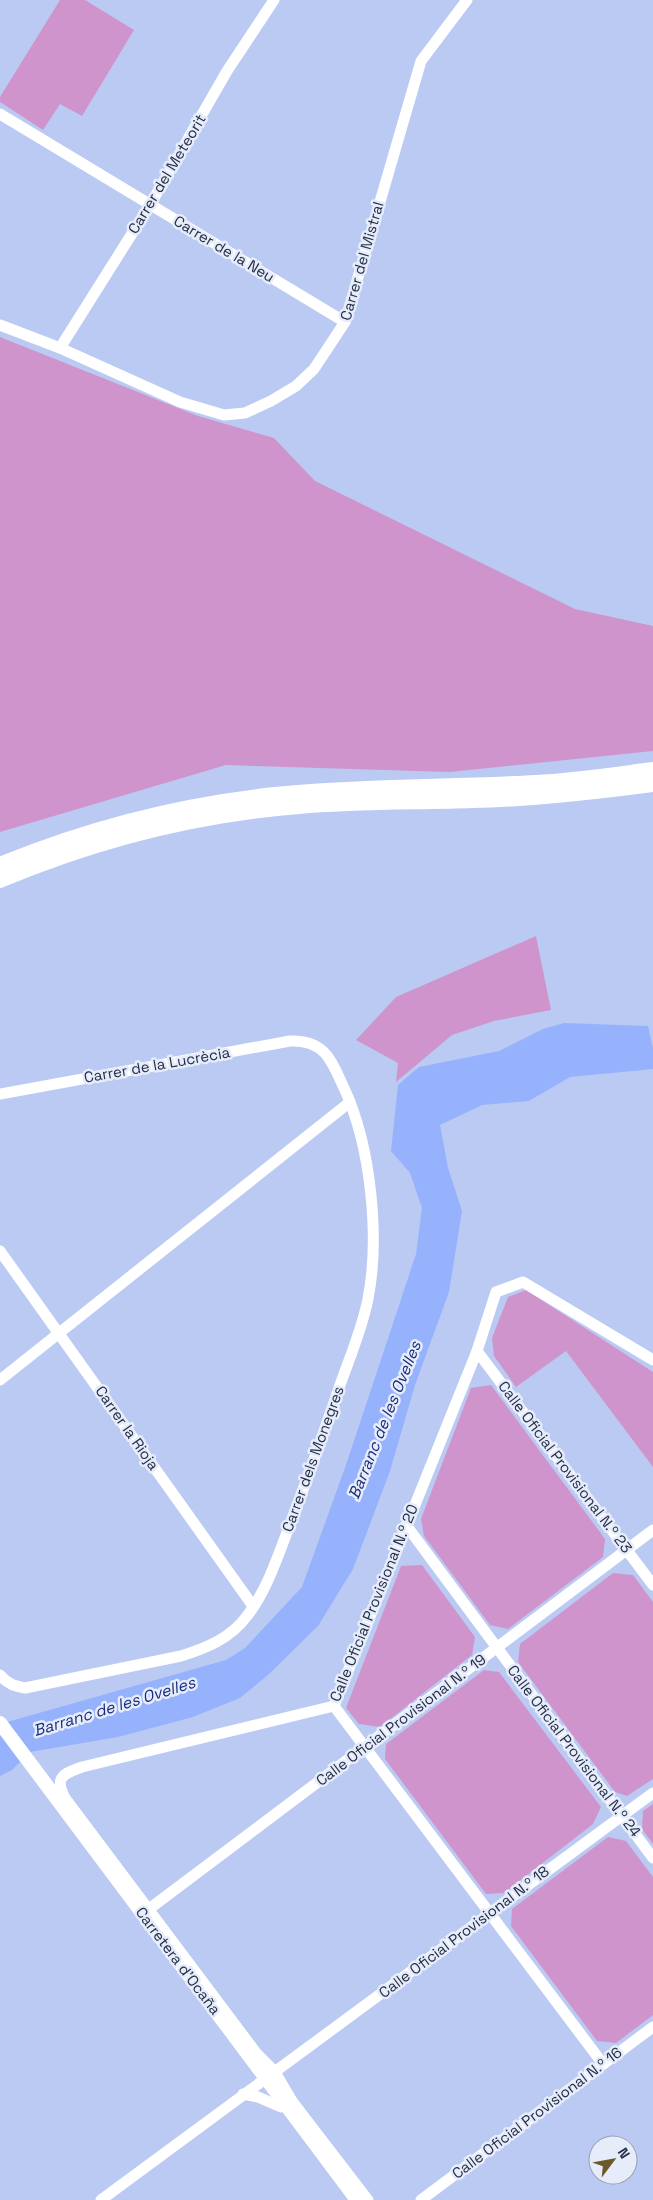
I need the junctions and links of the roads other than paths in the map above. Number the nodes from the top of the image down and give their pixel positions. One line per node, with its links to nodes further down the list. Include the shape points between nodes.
1 (274, 0): 4 (street, Carrer del Meteorit, via 227,72)
2 (468, 0): 5 (street, Carrer del Mistral, via 420,61)
3 (0, 114): 4 (street, Carrer de la Neu)
4 (150, 205): 5 (street, Carrer de la Neu); 7 (street, Carrer del Meteorit)
5 (346, 322): 7 (street, Carrer del Mistral, via 314,369 296,386 246,412 224,416 180,402)
6 (0, 325): 7 (street, Carrer del Mistral)
7 (60, 348)
8 (653, 770): 11 (highway, via 536,783 311,792 233,800 146,818 52,845)
9 (653, 784): 10 (highway, via 546,796 299,806 172,825)
10 (96, 846): 12 (highway); 13 (highway)
11 (0, 865)
12 (0, 880)
13 (0, 888)
14 (314, 1044): 15 (street, Carrer de la Lucrècia, via 303,1040 290,1041); 16 (street, Carrer dels Monegres, via 332,1063)
15 (0, 1094)
16 (350, 1102): 18 (street); 26 (street, Carrer dels Monegres, via 369,1179 372,1206 373,1254 368,1301 304,1488 264,1587)
17 (0, 1251): 18 (street, Carrer la Rioja)
18 (60, 1333): 21 (street); 26 (street, Carrer la Rioja)
19 (477, 1351): 20 (street, Calle Oficial Provisional N.º 20, via 496,1292 523,1282); 22 (street, Calle Oficial Provisional N.º 20); 24 (street, Calle Oficial Provisional N.º 23)
20 (653, 1360)
21 (0, 1380)
22 (406, 1525): 27 (street, Calle Oficial Provisional N.º 24); 29 (street, Calle Oficial Provisional N.º 20)
23 (653, 1530): 24 (street, Calle Oficial Provisional N.º 19)
24 (627, 1550): 25 (street, Calle Oficial Provisional N.º 23); 27 (street, Calle Oficial Provisional N.º 19)
25 (653, 1585)
26 (253, 1606): 28 (street, Carrer dels Monegres, via 248,1616 228,1636 180,1656 25,1688 14,1686)
27 (497, 1648): 32 (street, Calle Oficial Provisional N.º 19); 36 (street, Calle Oficial Provisional N.º 24)
28 (0, 1675)
29 (334, 1706): 32 (street); 34 (street, Calle Oficial Provisional N.º 20, via 82,1767 66,1773)
30 (0, 1722): 33 (main road, Carretera d'Ocaña)
31 (0, 1733): 33 (main road, Carretera d'Ocaña)
32 (365, 1747): 38 (street, Calle Oficial Provisional N.º 19); 39 (street)
33 (28, 1764): 42 (main road, Carretera d'Ocaña)
34 (61, 1779): 38 (street, Carretera d'Ocaña, via 59,1787 65,1798)
35 (653, 1793): 36 (street, Calle Oficial Provisional N.º 18)
36 (622, 1815): 37 (street, Calle Oficial Provisional N.º 24); 39 (street, Calle Oficial Provisional N.º 18)
37 (653, 1858)
38 (149, 1909): 42 (street, Carretera d'Ocaña, via 257,2054)
39 (489, 1912): 41 (street); 42 (street, Calle Oficial Provisional N.º 18)
40 (653, 2027): 41 (street, Calle Oficial Provisional N.º 16)
41 (603, 2064): 49 (street, Calle Oficial Provisional N.º 16)
42 (268, 2078): 43 (street, Calle Oficial Provisional N.º 18); 44 (main road, Carretera d'Ocaña); 47 (main road, Carretera d'Ocaña); 48 (street, Carretera d'Ocaña, via 292,2101)
43 (243, 2094): 44 (street); 45 (street, Calle Oficial Provisional N.º 18)
44 (281, 2106): 46 (main road, Carretera d'Ocaña)
45 (101, 2200)
46 (351, 2200)
47 (357, 2200)
48 (368, 2200)
49 (421, 2200)

